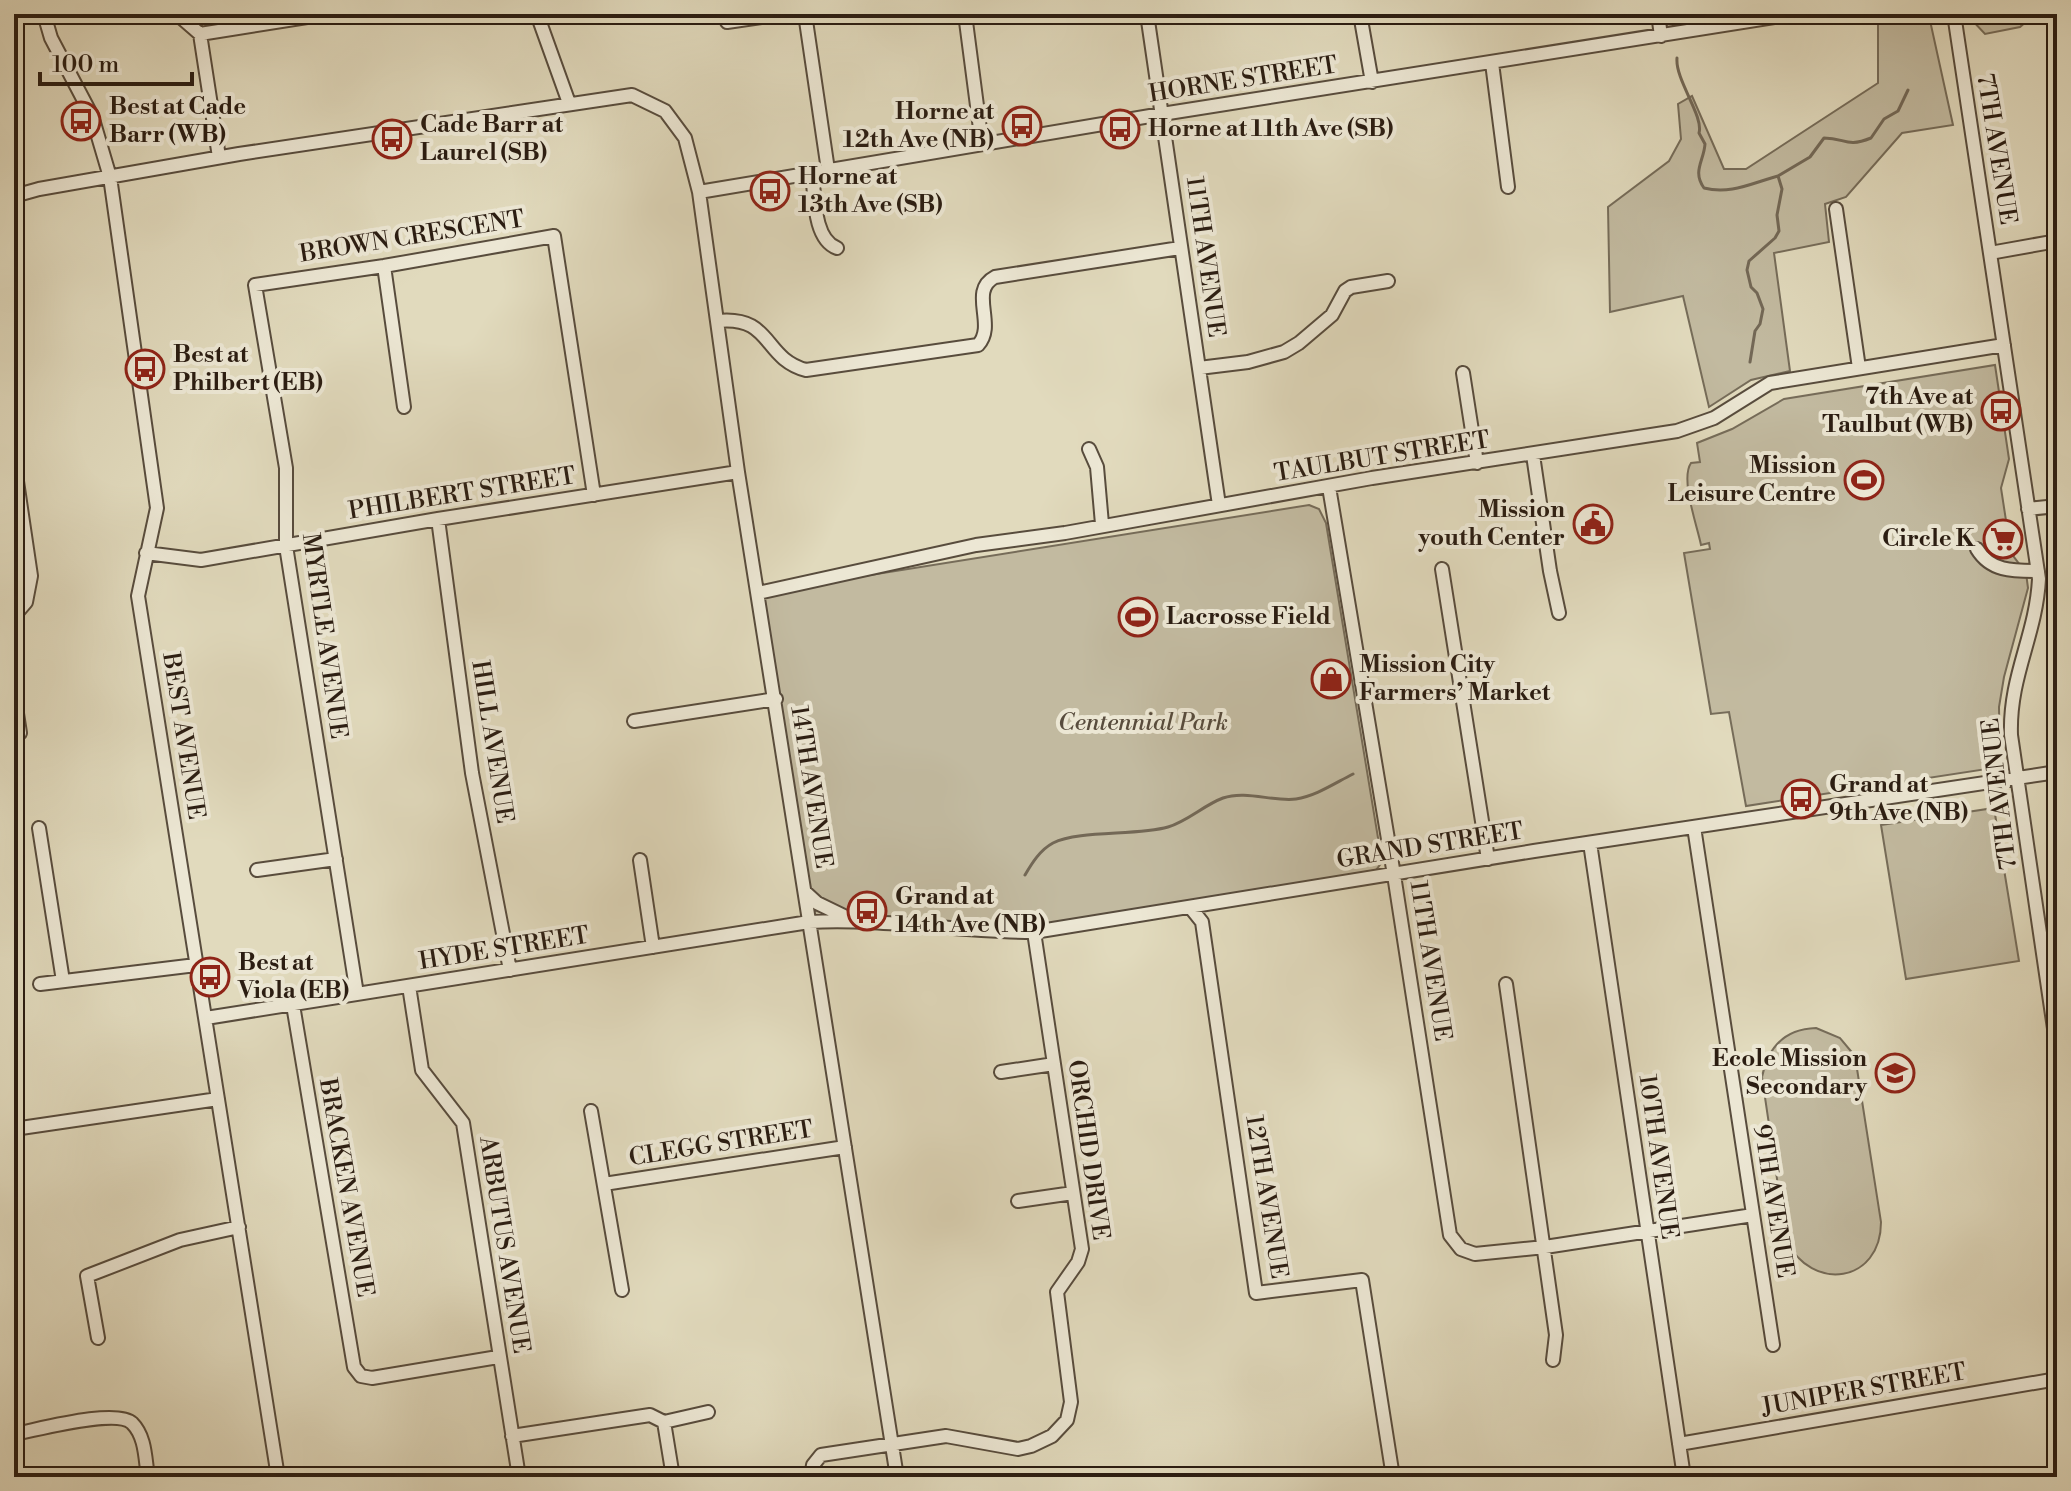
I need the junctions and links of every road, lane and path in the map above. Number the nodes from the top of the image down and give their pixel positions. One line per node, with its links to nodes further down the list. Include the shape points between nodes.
1 (44, 14): 24 (street, BEST AVENUE, via 92,116)
2 (177, 14): 14 (street)
3 (326, 14): 14 (street)
4 (537, 14): 18 (street)
5 (782, 14): 13 (street)
6 (805, 14): 22 (street)
7 (965, 14): 20 (street)
8 (1147, 14): 19 (street, 11TH AVENUE)
9 (1360, 14): 17 (street)
10 (1658, 14): 15 (street)
11 (1794, 14): 15 (street, HORNE STREET)
12 (1954, 14): 32 (street, 7TH AVENUE)
13 (727, 22)
14 (200, 34): 21 (street)
15 (1661, 36): 16 (street, HORNE STREET)
16 (1492, 63): 17 (street, HORNE STREET); 25 (street)
17 (1372, 82): 19 (street, HORNE STREET)
18 (569, 103): 21 (street); 26 (street, 14TH AVENUE, via 632,95 665,111 685,138)
19 (1162, 114): 20 (street, HORNE STREET); 31 (street, 11TH AVENUE)
20 (982, 144): 22 (street, HORNE STREET)
21 (219, 157): 24 (street)
22 (828, 170): 23 (street, HORNE STREET)
23 (812, 173): 26 (street, HORNE STREET); 30 (street, via 823,237)
24 (110, 177): 27 (street); 56 (street, BEST AVENUE, via 157,508)
25 (1508, 187)
26 (699, 192): 36 (street, 14TH AVENUE)
27 (14, 196)
28 (1836, 209): 39 (street)
29 (2057, 241): 32 (street)
30 (837, 248)
31 (1180, 248): 36 (street, via 995,277 982,289 986,329 978,345 806,370 790,366 747,322); 38 (street, 11TH AVENUE)
32 (1990, 253): 37 (street, 7TH AVENUE)
33 (384, 266): 35 (street, BROWN CRESCENT); 41 (street); 48 (street, BROWN CRESCENT, via 554,236)
34 (1388, 281): 38 (street, via 1345,291 1332,315 1284,352)
35 (255, 285): 54 (street, MYRTLE AVENUE, via 286,468)
36 (717, 321): 46 (street, 14TH AVENUE)
37 (2004, 345): 39 (street, TAULBUT STREET); 51 (street, 7TH AVENUE)
38 (1199, 368): 49 (street, 11TH AVENUE)
39 (1859, 368): 43 (street, TAULBUT STREET, via 1770,383 1714,418 1677,431)
40 (1463, 373): 45 (street)
41 (404, 407)
42 (1089, 449): 53 (street, via 1097,467)
43 (1533, 455): 45 (street, TAULBUT STREET); 60 (street)
44 (14, 461): 61 (street, via 31,576 26,602)
45 (1477, 463): 47 (street, TAULBUT STREET)
46 (738, 472): 48 (street, PHILBERT STREET); 59 (street, 14TH AVENUE)
47 (1329, 487): 49 (street, TAULBUT STREET); 75 (street, 11TH AVENUE)
48 (594, 495): 52 (street, PHILBERT STREET)
49 (1219, 505): 53 (street, TAULBUT STREET)
50 (2057, 506): 51 (street)
51 (2028, 509): 58 (street, 7TH AVENUE)
52 (438, 519): 54 (street, PHILBERT STREET); 83 (street, HILL AVENUE, via 472,773)
53 (1102, 524): 59 (street, TAULBUT STREET, via 976,545)
54 (286, 546): 56 (street, PHILBERT STREET, via 201,560); 71 (street, MYRTLE AVENUE)
55 (1977, 549): 58 (street, via 1984,560 2000,568)
56 (146, 553): 82 (street, BEST AVENUE, via 138,596)
57 (1442, 569): 72 (street)
58 (2038, 571): 67 (street, 7TH AVENUE, via 2034,622 2010,712)
59 (758, 593): 63 (street, 14TH AVENUE)
60 (1559, 613)
61 (14, 616)
62 (14, 694): 65 (street)
63 (776, 699): 64 (street); 76 (street, 14TH AVENUE)
64 (634, 721)
65 (20, 733)
66 (2057, 772): 67 (street, GRAND STREET)
67 (2017, 778): 68 (street, GRAND STREET); 88 (street, 7TH AVENUE)
68 (1694, 827): 70 (street, GRAND STREET); 102 (street, 9TH AVENUE)
69 (39, 828): 84 (street)
70 (1590, 843): 72 (street, GRAND STREET); 104 (street, 10TH AVENUE)
71 (336, 859): 74 (street); 89 (street, MYRTLE AVENUE)
72 (1488, 859): 75 (street, GRAND STREET)
73 (640, 860): 81 (street)
74 (257, 870)
75 (1394, 875): 77 (street, GRAND STREET); 105 (street, 11TH AVENUE, via 1450,1235 1461,1249 1475,1254)
76 (805, 892): 78 (street); 79 (street, 14TH AVENUE)
77 (1190, 907): 80 (street, GRAND STREET); 124 (street, 12TH AVENUE, via 1202,922 1256,1293 1362,1280)
78 (853, 920): 79 (street, GRAND STREET); 80 (street, GRAND STREET)
79 (809, 922): 81 (street, HYDE STREET); 98 (street, 14TH AVENUE)
80 (1034, 932): 93 (street, ORCHID DRIVE)
81 (653, 947): 83 (street, HYDE STREET)
82 (196, 965): 84 (street); 91 (street, BEST AVENUE)
83 (510, 970): 87 (street, HYDE STREET)
84 (63, 981): 85 (street)
85 (40, 984)
86 (1506, 984): 105 (street)
87 (409, 986): 89 (street, HYDE STREET); 109 (street, ARBUTUS AVENUE, via 422,1070 463,1123)
88 (2052, 986): 92 (street, 7TH AVENUE)
89 (357, 994): 90 (street, HYDE STREET)
90 (293, 1005): 91 (street, HYDE STREET); 109 (street, BRACKEN AVENUE, via 354,1367 361,1376 372,1378)
91 (206, 1018): 95 (street, BEST AVENUE)
92 (2057, 1049)
93 (1054, 1064): 94 (street); 100 (street, ORCHID DRIVE)
94 (1001, 1072)
95 (218, 1099): 97 (street); 103 (street, BEST AVENUE)
96 (591, 1111): 99 (street)
97 (14, 1129)
98 (845, 1147): 99 (street, CLEGG STREET); 117 (street, 14TH AVENUE)
99 (604, 1184): 106 (street)
100 (1073, 1193): 101 (street); 117 (street, ORCHID DRIVE, via 1081,1256 1057,1292 1071,1402 1063,1426 1018,1449 954,1436)
101 (1018, 1201)
102 (1753, 1215): 104 (street); 108 (street, 9TH AVENUE)
103 (239, 1227): 107 (street, via 180,1240 87,1276); 119 (street, BEST AVENUE)
104 (1646, 1231): 105 (street); 116 (street, 10TH AVENUE)
105 (1545, 1247): 110 (street, via 1556,1335)
106 (622, 1290)
107 (98, 1338)
108 (1773, 1345)
109 (498, 1357): 115 (street, ARBUTUS AVENUE)
110 (1553, 1360)
111 (2057, 1379): 116 (street, JUNIPER STREET)
112 (708, 1412): 113 (street)
113 (664, 1422): 115 (street, via 650,1415); 121 (street)
114 (14, 1434): 118 (street, via 123,1417 142,1438)
115 (512, 1436): 120 (street, ARBUTUS AVENUE)
116 (1679, 1444): 125 (street, 10TH AVENUE)
117 (892, 1445): 122 (street, ORCHID DRIVE, via 821,1455); 123 (street, 14TH AVENUE)
118 (148, 1477)
119 (278, 1477)
120 (519, 1477)
121 (673, 1477)
122 (811, 1477)
123 (897, 1477)
124 (1393, 1477)
125 (1684, 1477)

